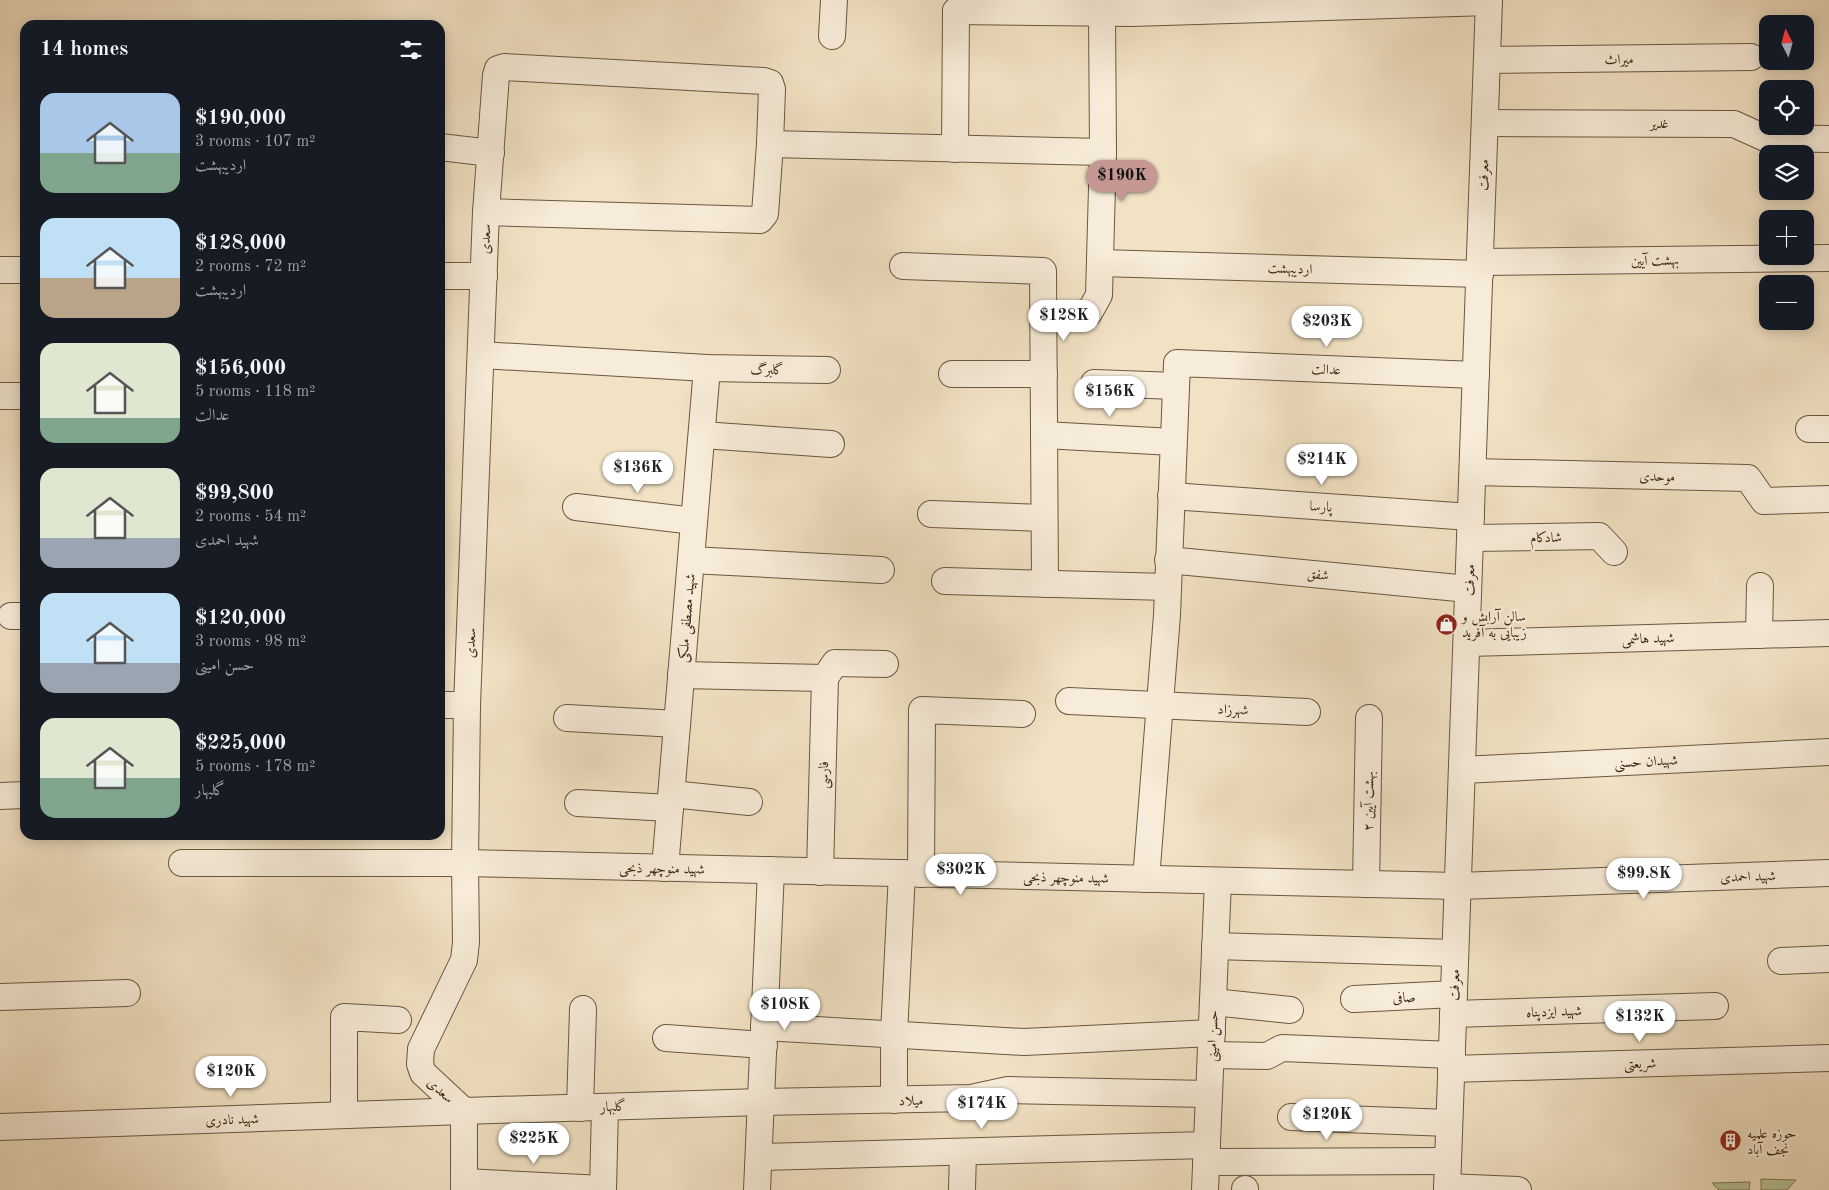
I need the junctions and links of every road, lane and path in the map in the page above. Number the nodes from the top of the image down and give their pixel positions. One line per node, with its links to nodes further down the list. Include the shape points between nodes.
1 (834, 0): 6 (street)
2 (1489, 1): 4 (street); 8 (street, معرفت)
3 (947, 5): 5 (street); 13 (street)
4 (1131, 6): 5 (street)
5 (1102, 13): 14 (street)
6 (832, 36)
7 (1751, 57): 8 (street, میراث)
8 (1487, 60): 9 (street, معرفت)
9 (1485, 123): 10 (street, غدیر, via 1734,124 1765,138); 20 (street, معرفت)
10 (1829, 139)
11 (770, 144): 13 (street); 15 (street, سعدی, via 772,89 770,83 764,81 504,67 498,69 496,75); 16 (street, via 765,214 760,220)
12 (445, 148): 15 (street)
13 (955, 149): 14 (street)
14 (1103, 152): 18 (street)
15 (490, 153): 16 (street, سعدی)
16 (486, 212): 24 (street, سعدی)
17 (1829, 258): 20 (street, بهشت آیین)
18 (1100, 263): 20 (street, اردیبهشت); 25 (street, via 1099,296 1089,313)
19 (903, 266): 25 (street, via 1043,271)
20 (1480, 268): 32 (street, معرفت)
21 (0, 270): 22 (street)
22 (20, 270)
23 (445, 276): 24 (street)
24 (484, 276): 26 (street, سعدی)
25 (1043, 317): 30 (street)
26 (481, 355): 27 (street, گلبرگ); 65 (street, سعدی)
27 (707, 368): 28 (street, گلبرگ); 36 (street, شهید مصطفی ملکی)
28 (827, 370)
29 (952, 374): 30 (street)
30 (1044, 374): 37 (street)
31 (1176, 375): 32 (street, عدالت); 33 (street, عدالت); 38 (street)
32 (1476, 375): 40 (street, معرفت)
33 (1094, 383)
34 (0, 396): 35 (street)
35 (20, 396)
36 (702, 435): 39 (street); 46 (street, شهید مصطفی ملکی)
37 (1044, 435): 38 (street); 45 (street)
38 (1173, 442): 41 (street)
39 (831, 444)
40 (1473, 472): 42 (street, موحدی, via 1748,478 1764,501); 47 (street, معرفت)
41 (1171, 496): 47 (street, پارسا); 50 (street)
42 (1829, 499)
43 (576, 507): 46 (street)
44 (931, 514): 45 (street)
45 (1044, 518): 53 (street)
46 (694, 521): 49 (street, شهید مصطفی ملکی)
47 (1471, 528): 48 (street, شادکام, via 1599,536); 56 (street, معرفت)
48 (1614, 552)
49 (691, 560): 51 (street); 61 (street, شهید مصطفی ملکی)
50 (1168, 560): 55 (street); 56 (street, شفق)
51 (882, 570)
52 (945, 581): 53 (street)
53 (1045, 584): 55 (street)
54 (1760, 586): 58 (street)
55 (1168, 587): 66 (street)
56 (1468, 589): 59 (street, معرفت)
57 (1829, 633): 58 (street, شهید هاشمی)
58 (1759, 635): 59 (street, شهید هاشمی)
59 (1466, 644): 73 (street, معرفت)
60 (885, 664): 62 (street, via 835,664)
61 (682, 676): 62 (street); 71 (street, شهید مصطفی ملکی)
62 (825, 678): 83 (street, فارسی)
63 (1069, 701): 66 (street, شهرزاد)
64 (445, 705): 65 (street)
65 (467, 705): 80 (street, سعدی)
66 (1160, 706): 67 (street, شهرزاد); 86 (street)
67 (1307, 712)
68 (1022, 714): 85 (street, via 922,710)
69 (568, 718): 71 (street)
70 (1369, 718): 88 (street, بهشت آیین ۲)
71 (678, 724): 76 (street, شهید مصطفی ملکی)
72 (1829, 752): 73 (street, شهیدان حسنی)
73 (1462, 770): 89 (street, معرفت)
74 (20, 795): 75 (street)
75 (0, 796)
76 (671, 801): 77 (street); 78 (street); 81 (street, شهید مصطفی ملکی)
77 (749, 802)
78 (578, 803)
79 (182, 862): 80 (street, شهید منوچهر ذبحی)
80 (465, 863): 81 (street, شهید منوچهر ذبحی); 113 (street, سعدی, via 464,960 421,1049 420,1064 423,1073)
81 (666, 868): 82 (street, شهید منوچهر ذبحی)
82 (771, 870): 83 (street, شهید منوچهر ذبحی); 104 (street)
83 (820, 872): 85 (street, شهید منوچهر ذبحی)
84 (1829, 873): 89 (street, شهید احمدی)
85 (912, 874): 86 (street, شهید منوچهر ذبحی); 103 (street)
86 (1146, 879): 87 (street, شهید منوچهر ذبحی)
87 (1218, 881): 88 (street, شهید منوچهر ذبحی); 90 (street, حسن امینی)
88 (1366, 884): 89 (street, شهید منوچهر ذبحی)
89 (1458, 886): 91 (street, معرفت)
90 (1216, 946): 91 (street); 97 (street, حسن امینی)
91 (1455, 953): 98 (street, معرفت)
92 (1829, 960): 93 (street)
93 (1780, 961)
94 (127, 993): 95 (street)
95 (0, 997)
96 (1354, 999): 98 (street, صافی)
97 (1213, 1002): 101 (street); 106 (street, حسن امینی)
98 (1454, 1004): 99 (street, شهید ایزدپناه); 108 (street, معرفت)
99 (1715, 1006)
100 (583, 1008): 112 (street)
101 (1290, 1010)
102 (398, 1020): 114 (street, via 344,1017)
103 (894, 1034): 104 (street, شریعتی); 106 (street, شریعتی, via 1024,1042); 110 (street)
104 (764, 1036): 105 (street, شریعتی); 111 (street)
105 (666, 1038)
106 (1211, 1044): 108 (street, شریعتی, via 1267,1056 1282,1048); 109 (street, حسن امینی)
107 (1829, 1058): 108 (street, شریعتی)
108 (1452, 1062): 116 (street, معرفت)
109 (1209, 1094): 110 (street, میلاد, via 1008,1090 971,1098); 119 (street, حسن امینی)
110 (894, 1100): 111 (street, میلاد)
111 (761, 1102): 112 (street, گلبهار); 120 (street)
112 (592, 1107): 113 (street, گلبهار); 123 (street)
113 (464, 1111): 114 (street, شهید نادری); 122 (street, سعدی)
114 (344, 1115): 117 (street, شهید نادری)
115 (1291, 1117): 116 (street)
116 (1450, 1123): 121 (street, معرفت)
117 (0, 1127)
118 (963, 1152): 119 (street); 120 (street); 126 (street)
119 (1207, 1154): 121 (street); 127 (street, حسن امینی)
120 (758, 1157): 125 (street)
121 (1448, 1161): 124 (street, معرفت)
122 (464, 1186): 123 (street)
123 (603, 1189)
124 (1447, 1189): 128 (street)
125 (757, 1190)
126 (962, 1190)
127 (1205, 1190)
128 (1518, 1190)

